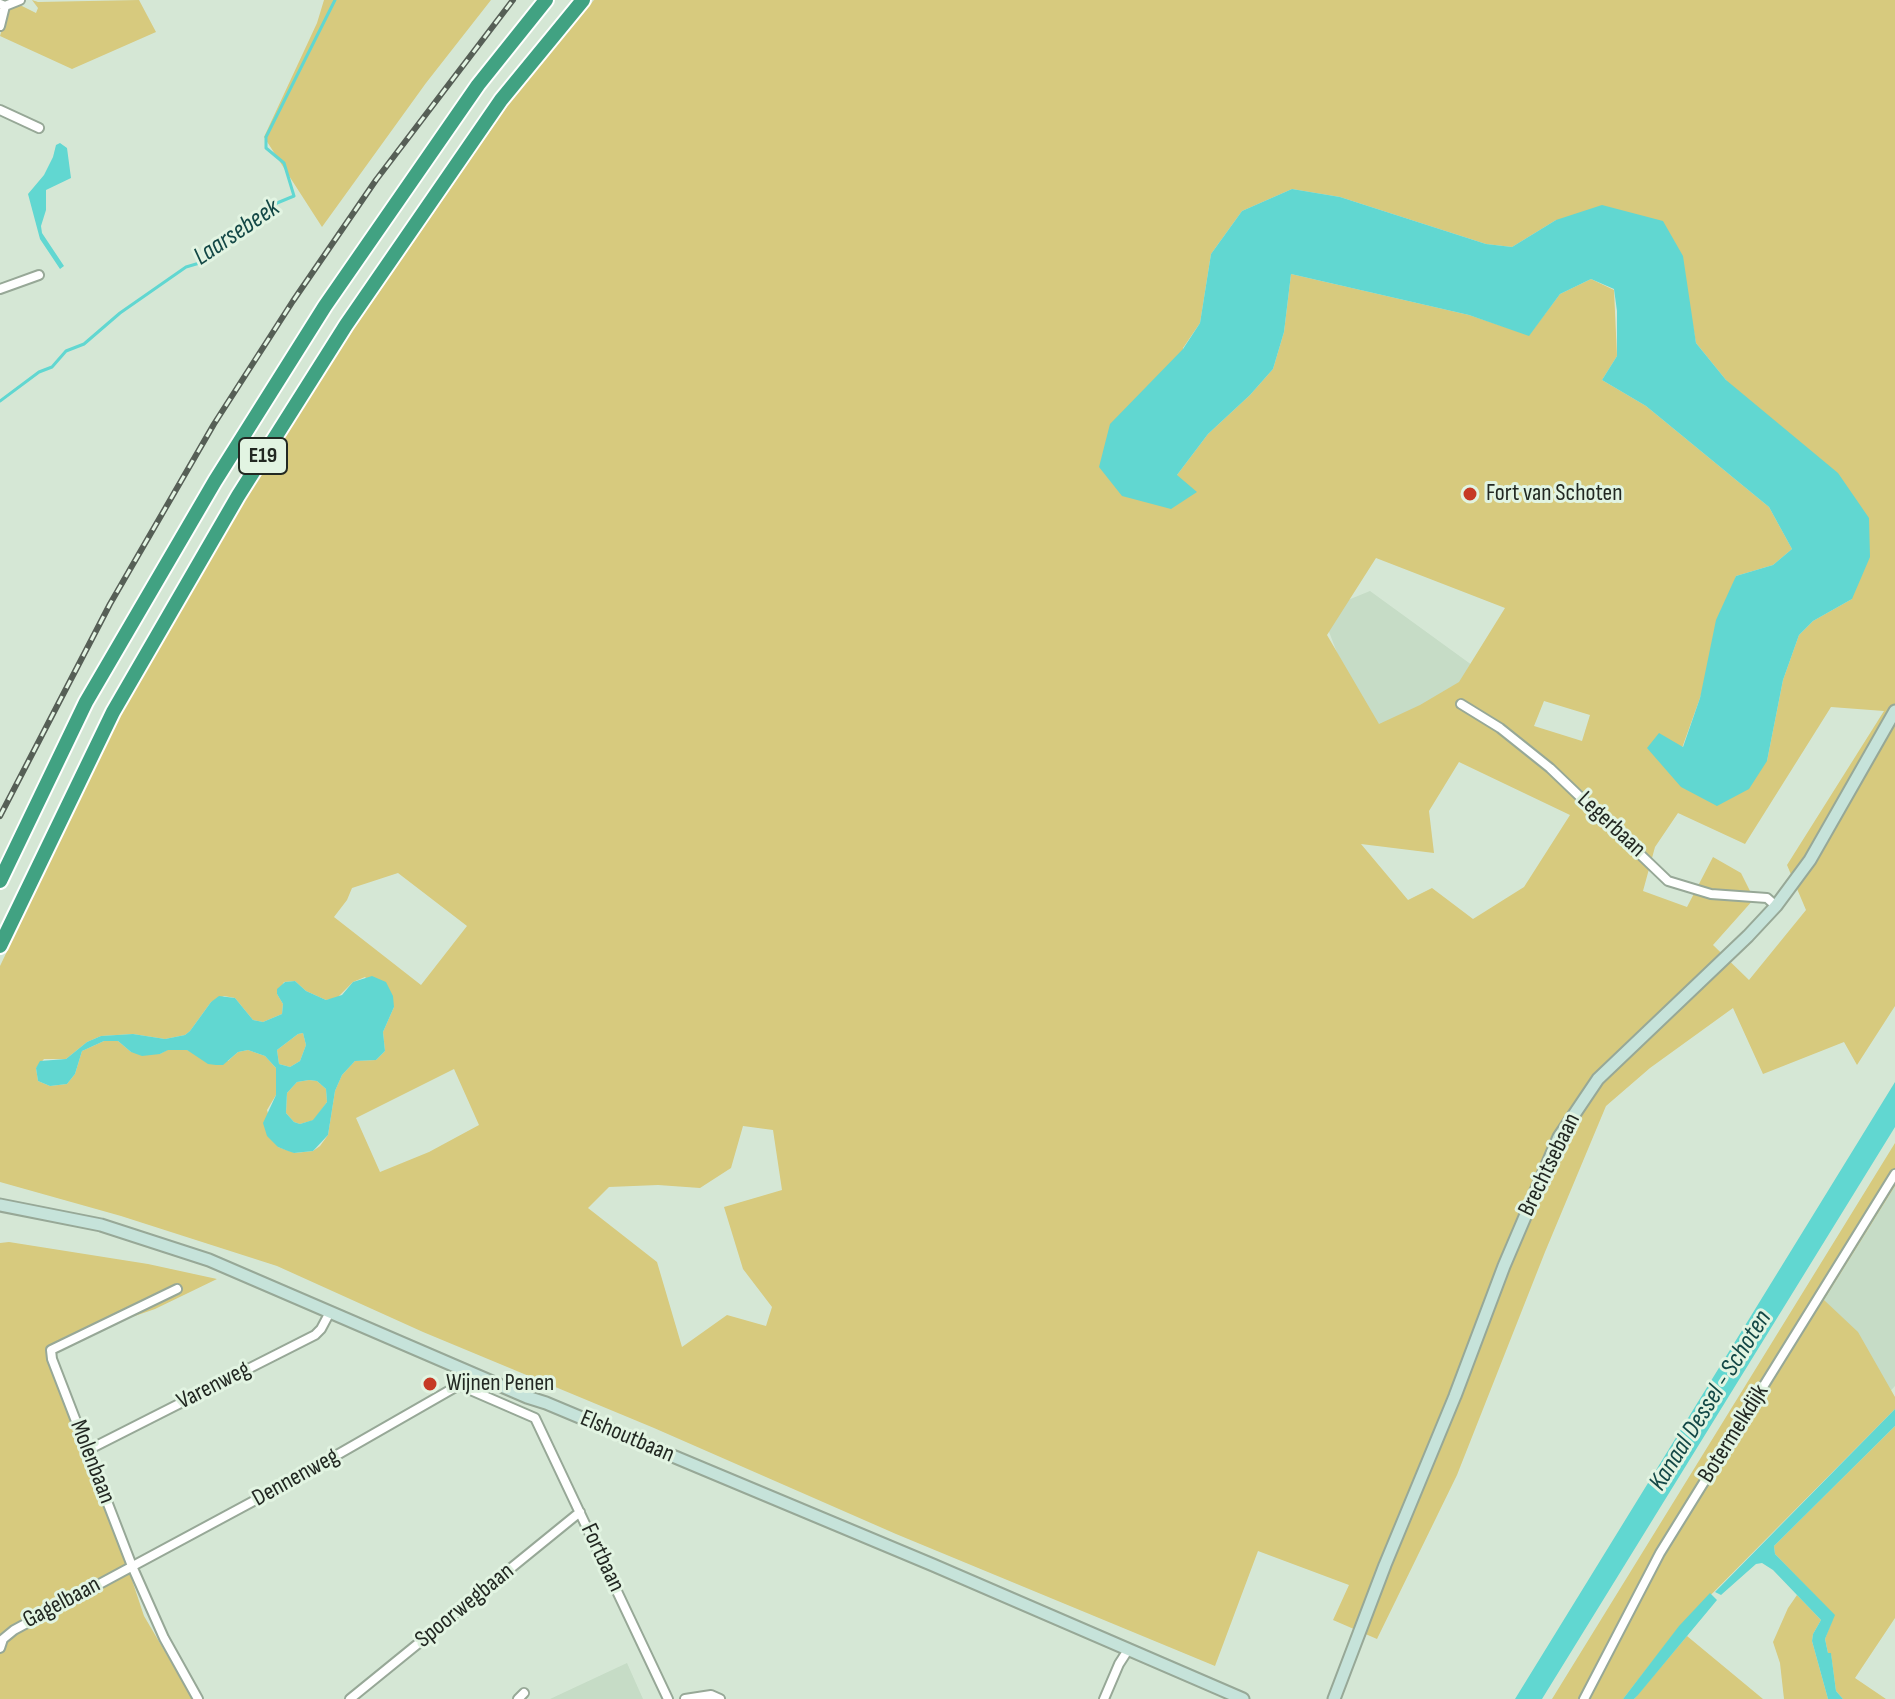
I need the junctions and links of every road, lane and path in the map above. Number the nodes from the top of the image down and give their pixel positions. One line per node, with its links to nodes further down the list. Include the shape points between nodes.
1 (20, 0): 4 (street)
2 (546, 0): 12 (highway, E19, via 469,98 325,306 215,481 86,702)
3 (583, 0): 14 (highway, E19, via 493,112 346,325 238,496 113,712)
4 (2, 5): 5 (street)
5 (0, 26)
6 (0, 110): 7 (street)
7 (39, 128)
8 (39, 275): 9 (street)
9 (0, 289)
10 (1461, 704): 13 (street, Legerbaan, via 1550,768 1668,881 1711,894 1767,898)
11 (1895, 711): 13 (main road, Brechtsebaan, via 1810,860)
12 (0, 881)
13 (1776, 906): 33 (main road, Brechtsebaan, via 1598,1079 1559,1137)
14 (0, 946)
15 (1895, 1174): 34 (street, Botermelkdijk, via 1660,1553)
16 (0, 1205): 18 (main road, Elshoutbaan, via 164,1244)
17 (177, 1289): 21 (street, Molenbaan, via 51,1350)
18 (330, 1312): 19 (main road, Elshoutbaan); 21 (street, Varenweg, via 315,1335)
19 (467, 1371): 20 (street); 25 (main road, Elshoutbaan)
20 (459, 1385): 22 (street, Fortbaan, via 535,1418); 23 (street, Dennenweg)
21 (88, 1450): 23 (street, Molenbaan)
22 (580, 1512): 27 (street, Spoorwegbaan); 28 (street, Fortbaan)
23 (132, 1566): 24 (street, Gagelbaan, via 14,1630); 26 (street, Molenbaan)
24 (0, 1648)
25 (1128, 1650): 31 (street); 32 (main road, Elshoutbaan)
26 (198, 1699)
27 (350, 1699)
28 (668, 1699)
29 (685, 1699): 30 (street)
30 (720, 1699)
31 (1104, 1699)
32 (1243, 1699)
33 (1334, 1699)
34 (1584, 1699)

